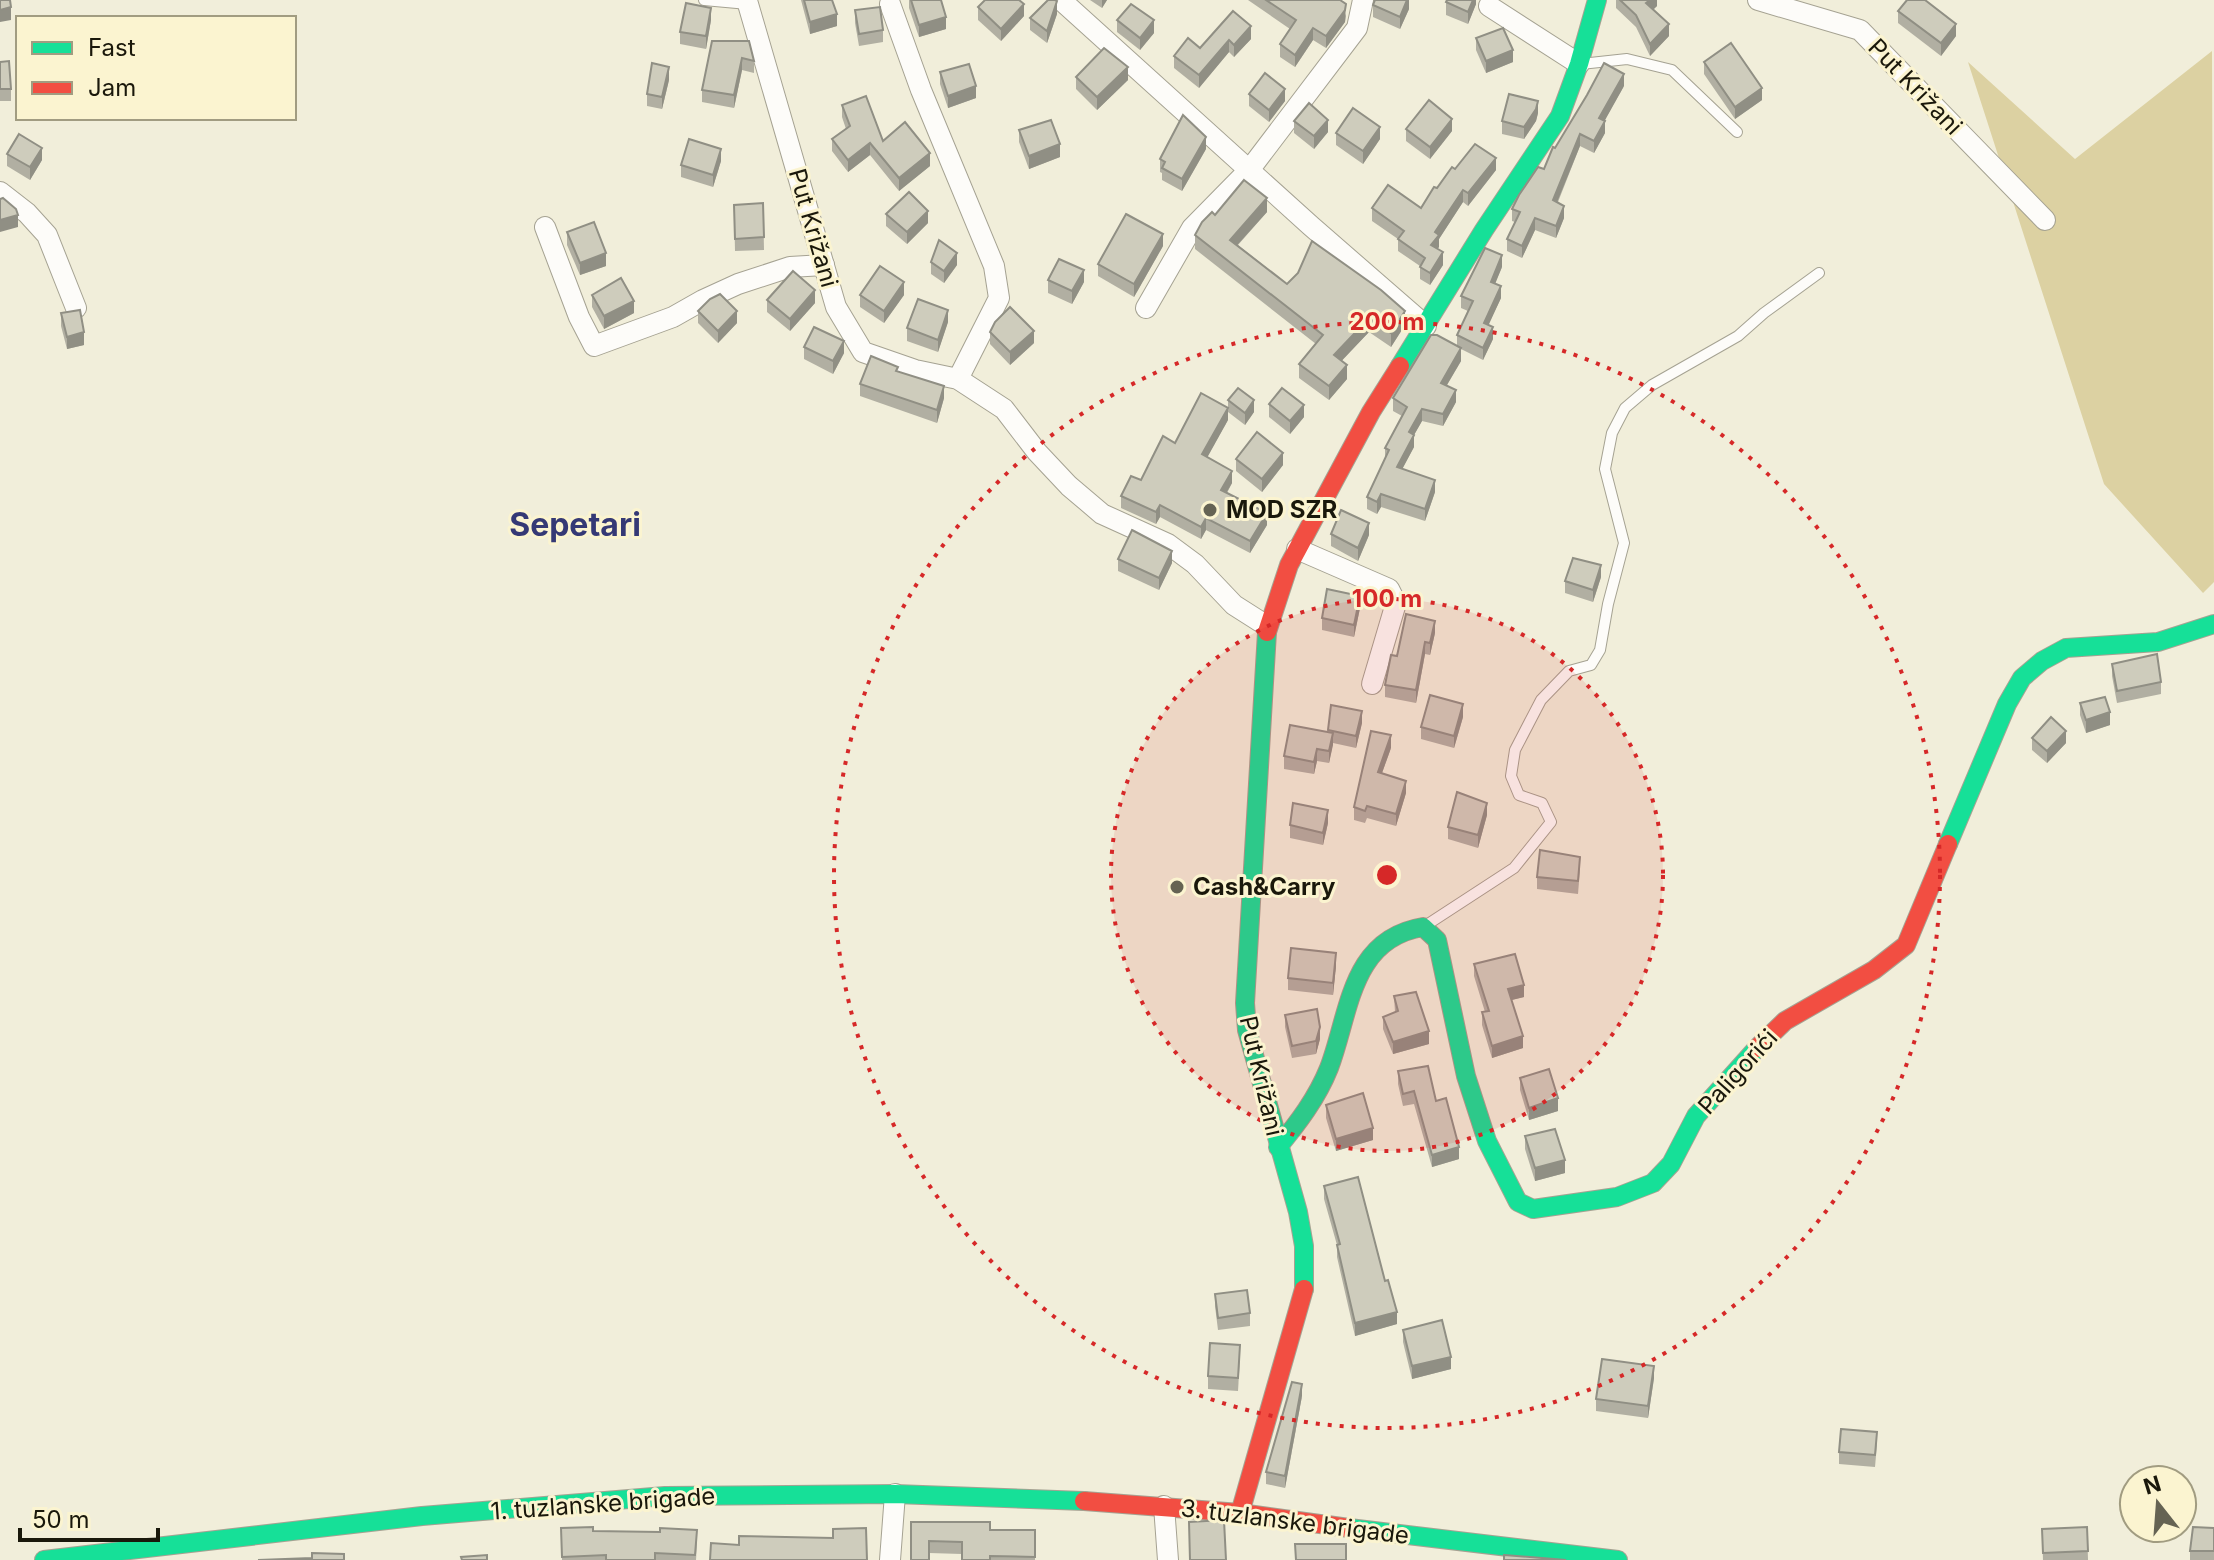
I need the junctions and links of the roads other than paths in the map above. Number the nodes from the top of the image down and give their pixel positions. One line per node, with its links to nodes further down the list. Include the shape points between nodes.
1 (704, 0): 6 (lane)
2 (1061, 0): 11 (street)
3 (1363, 0): 11 (street, via 1357,28)
4 (1597, 0): 9 (street, Put Križani)
5 (1758, 0): 13 (street, Put Križani, via 1860,30)
6 (748, 4): 15 (street, Put Križani)
7 (890, 4): 20 (street, via 994,266 999,298)
8 (1489, 6): 9 (street)
9 (1579, 64): 10 (lane, via 1627,59 1672,70); 19 (street, Put Križani, via 1560,116)
10 (1737, 132)
11 (1250, 169): 18 (street, via 1192,228); 19 (street)
12 (0, 192): 17 (street, via 47,235)
13 (2045, 220)
14 (545, 227): 15 (street, via 594,346 673,317 738,284 790,267)
15 (824, 265): 20 (street, Put Križani, via 836,307 863,352)
16 (1819, 273): 25 (lane, via 1738,336 1652,385 1625,408 1612,433 1605,469 1624,543 1600,650 1591,665 1569,671 1541,700 1515,750 1511,776 1519,795 1542,803 1551,822 1514,868)
17 (76, 308)
18 (1146, 308)
19 (1426, 326): 21 (street, Put Križani, via 1371,412)
20 (958, 379): 23 (street, Put Križani, via 1004,409 1037,452 1102,514 1168,544 1234,605)
21 (1297, 549): 23 (street, Put Križani); 24 (street, via 1389,589 1396,603)
22 (2214, 624): 25 (street, Paligorići, via 2158,642 2066,648 2022,678 1906,945 1874,970 1785,1021 1696,1116 1671,1164 1653,1183 1617,1197 1533,1209 1518,1202 1488,1144 1437,940)
23 (1267, 626): 26 (street, Put Križani, via 1245,1003 1247,1030)
24 (1372, 684)
25 (1423, 927): 26 (street, via 1395,937 1355,979 1327,1072 1303,1117)
26 (1278, 1147): 29 (street, Put Križani, via 1298,1212 1304,1294)
27 (895, 1494): 28 (street, 1. tuzlanske brigade); 30 (street, 1. tuzlanske brigade, via 665,1496 422,1516); 31 (street)
28 (1164, 1506): 29 (street, 3. tuzlanske brigade); 32 (street)
29 (1240, 1513): 33 (street, 3. tuzlanske brigade)
30 (44, 1560)
31 (890, 1560)
32 (1168, 1560)
33 (1618, 1560)

